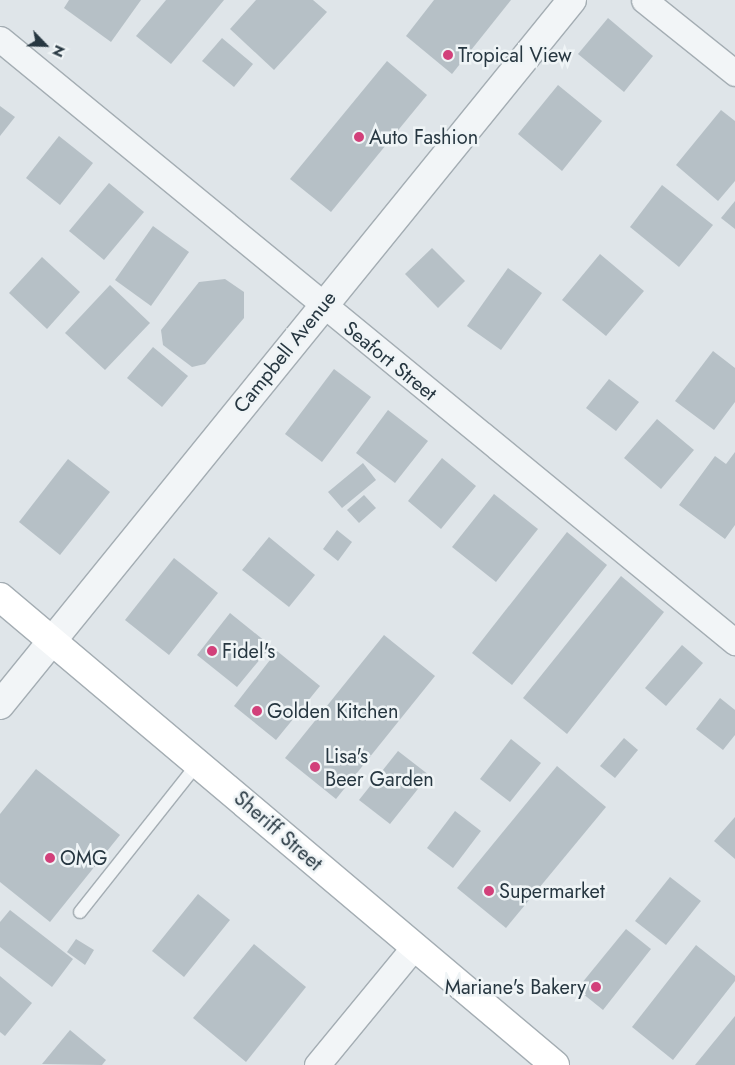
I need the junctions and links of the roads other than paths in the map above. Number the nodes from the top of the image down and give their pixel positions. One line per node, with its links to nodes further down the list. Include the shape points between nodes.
1 (572, 0): 5 (street, Campbell Avenue)
2 (644, 0): 4 (street)
3 (0, 39): 5 (street, Seafort Street)
4 (735, 73)
5 (321, 305): 7 (street, Campbell Avenue); 8 (street, Seafort Street)
6 (0, 597): 7 (main road, Sheriff Street)
7 (54, 641): 9 (street, Campbell Avenue); 10 (main road, Sheriff Street)
8 (735, 642)
9 (0, 705)
10 (199, 762): 11 (lane); 12 (main road, Sheriff Street)
11 (80, 912)
12 (413, 948): 13 (street); 14 (main road, Sheriff Street)
13 (318, 1065)
14 (555, 1065)

